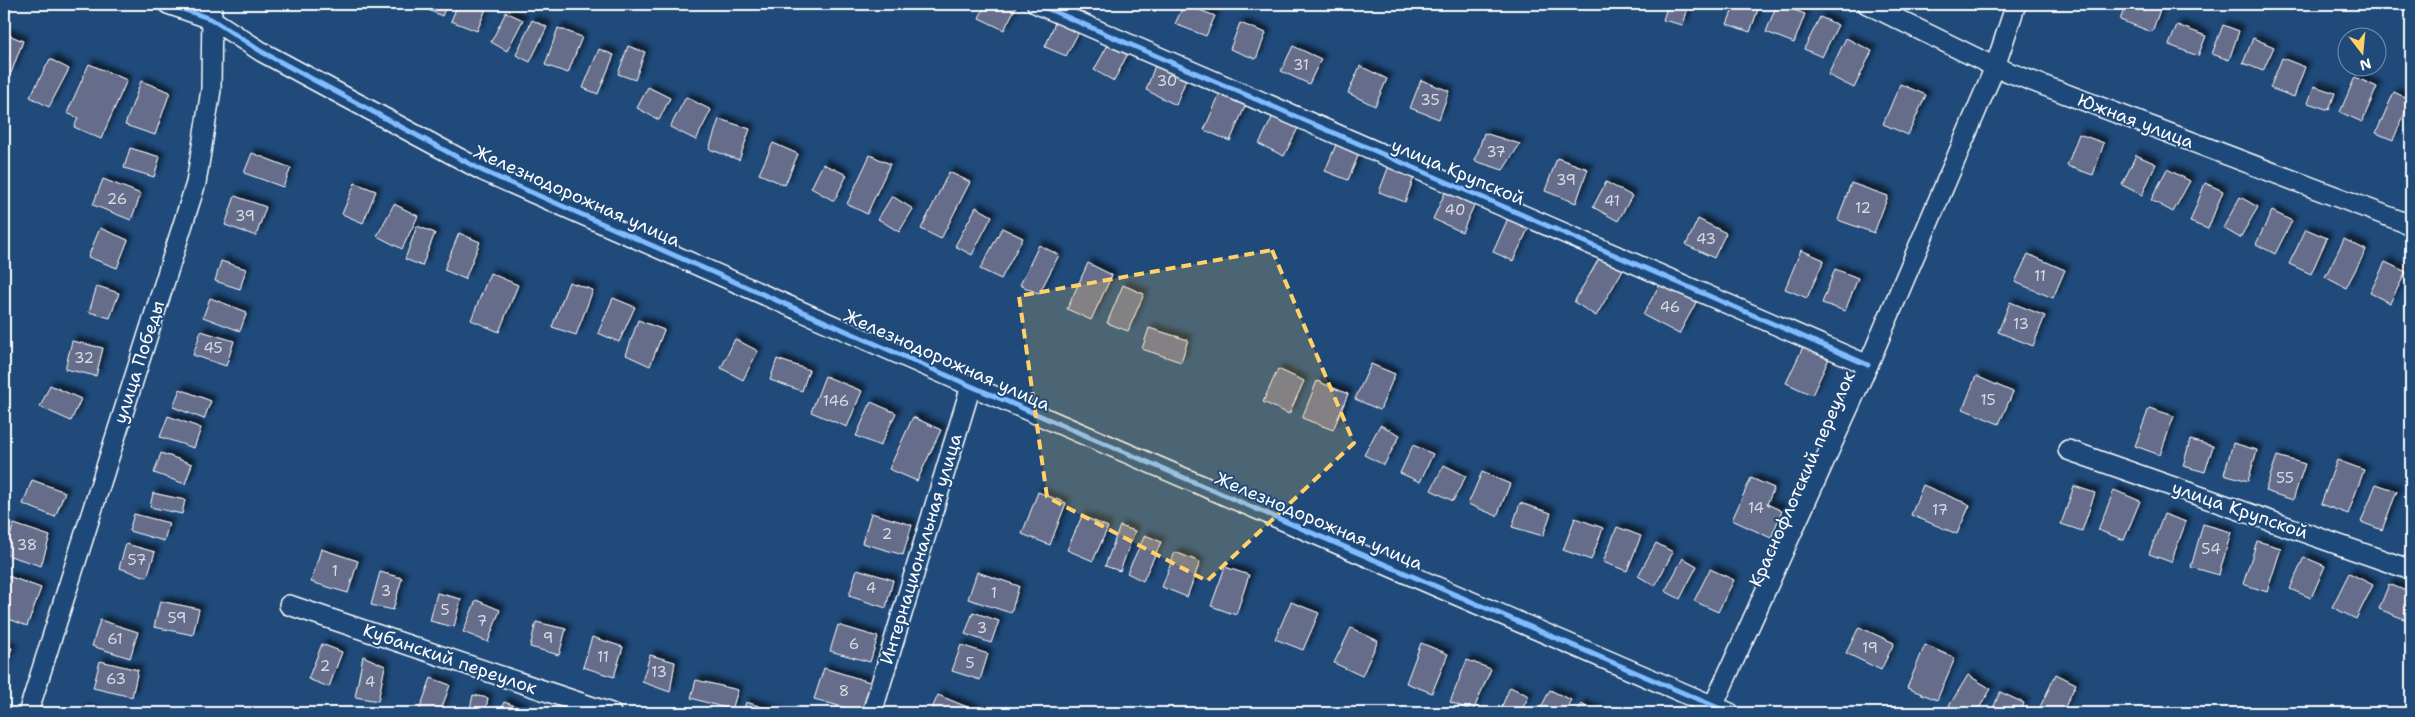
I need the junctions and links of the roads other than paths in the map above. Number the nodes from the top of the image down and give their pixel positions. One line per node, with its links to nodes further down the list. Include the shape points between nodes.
1 (168, 4): 5 (street, Железнодорожная улица)
2 (1037, 4): 8 (street, улица Крупской)
3 (1867, 4): 6 (street, Южная улица)
4 (2016, 4): 6 (street, Краснофлотский переулок)
5 (212, 11): 9 (street, Железнодорожная улица, via 262,52 483,171); 14 (street, улица Победы, via 211,90 196,183)
6 (1995, 67): 7 (street, Южная улица); 8 (street, Краснофлотский переулок)
7 (2411, 225)
8 (1868, 365): 13 (street, Краснофлотский переулок)
9 (971, 386): 13 (street, Железнодорожная улица); 16 (street, Интернациональная улица)
10 (2068, 450): 11 (street, улица Крупской)
11 (2411, 570)
12 (288, 605): 15 (street, Кубанский переулок)
13 (1718, 711)
14 (28, 713)
15 (611, 713)
16 (872, 713)

